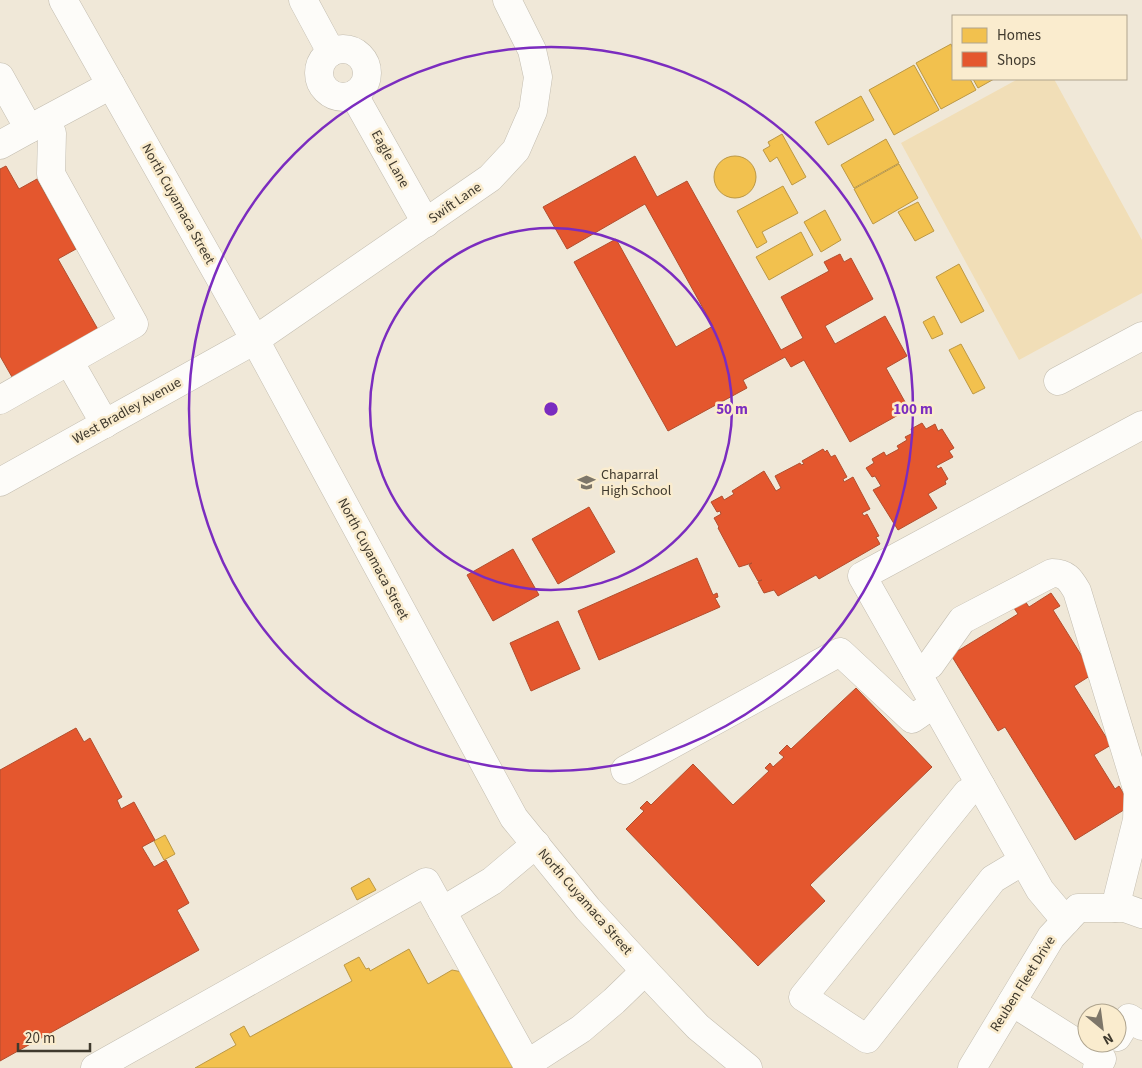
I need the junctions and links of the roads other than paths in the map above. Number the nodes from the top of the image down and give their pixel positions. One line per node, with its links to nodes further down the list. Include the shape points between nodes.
1 (63, 0): 5 (main road, North Cuyamaca Street)
2 (303, 0): 8 (main road, Eagle Lane, via 332,52 321,62 321,85 332,95 354,95)
3 (507, 0): 8 (main road, Swift Lane, via 532,50 538,77 533,111 516,150 490,178)
4 (0, 77): 6 (main road)
5 (111, 86): 6 (main road); 10 (main road, North Cuyamaca Street)
6 (37, 125): 7 (main road); 11 (main road, via 52,133 51,174 134,324)
7 (0, 146)
8 (426, 223): 10 (main road, Swift Lane)
9 (1142, 336): 12 (main road)
10 (255, 340): 14 (main road, West Bradley Avenue); 21 (main road, North Cuyamaca Street, via 509,809)
11 (69, 361): 13 (main road); 14 (main road)
12 (1058, 381)
13 (0, 400)
14 (105, 424): 16 (main road, West Bradley Avenue)
15 (1142, 425): 17 (main road, via 862,576)
16 (0, 482)
17 (916, 671): 18 (main road); 23 (main road, via 930,665 962,620 1052,573 1066,575 1072,581 1138,792 1137,820)
18 (934, 704): 19 (main road, via 912,719 840,652); 20 (main road)
19 (625, 770)
20 (981, 786): 22 (main road); 22 (main road, via 967,793 803,997 867,1039 993,879)
21 (536, 844): 24 (main road, via 492,881); 27 (main road, North Cuyamaca Street, via 588,909)
22 (1024, 861): 26 (main road, via 1040,890)
23 (1115, 908): 25 (main road, Reuben Fleet Drive); 26 (main road, Reuben Fleet Drive, via 1078,908)
24 (442, 911): 27 (main road, via 527,1064 581,1029); 32 (main road, via 426,882)
25 (1142, 914)
26 (1066, 921): 28 (main road, Reuben Fleet Drive, via 1050,937)
27 (645, 971): 33 (main road, North Cuyamaca Street, via 698,1027)
28 (1012, 1002): 31 (main road); 34 (main road, Reuben Fleet Drive)
29 (1127, 1022): 30 (main road, via 1130,1018)
30 (1142, 1026)
31 (1104, 1057)
32 (95, 1068)
33 (748, 1068)
34 (972, 1068)

